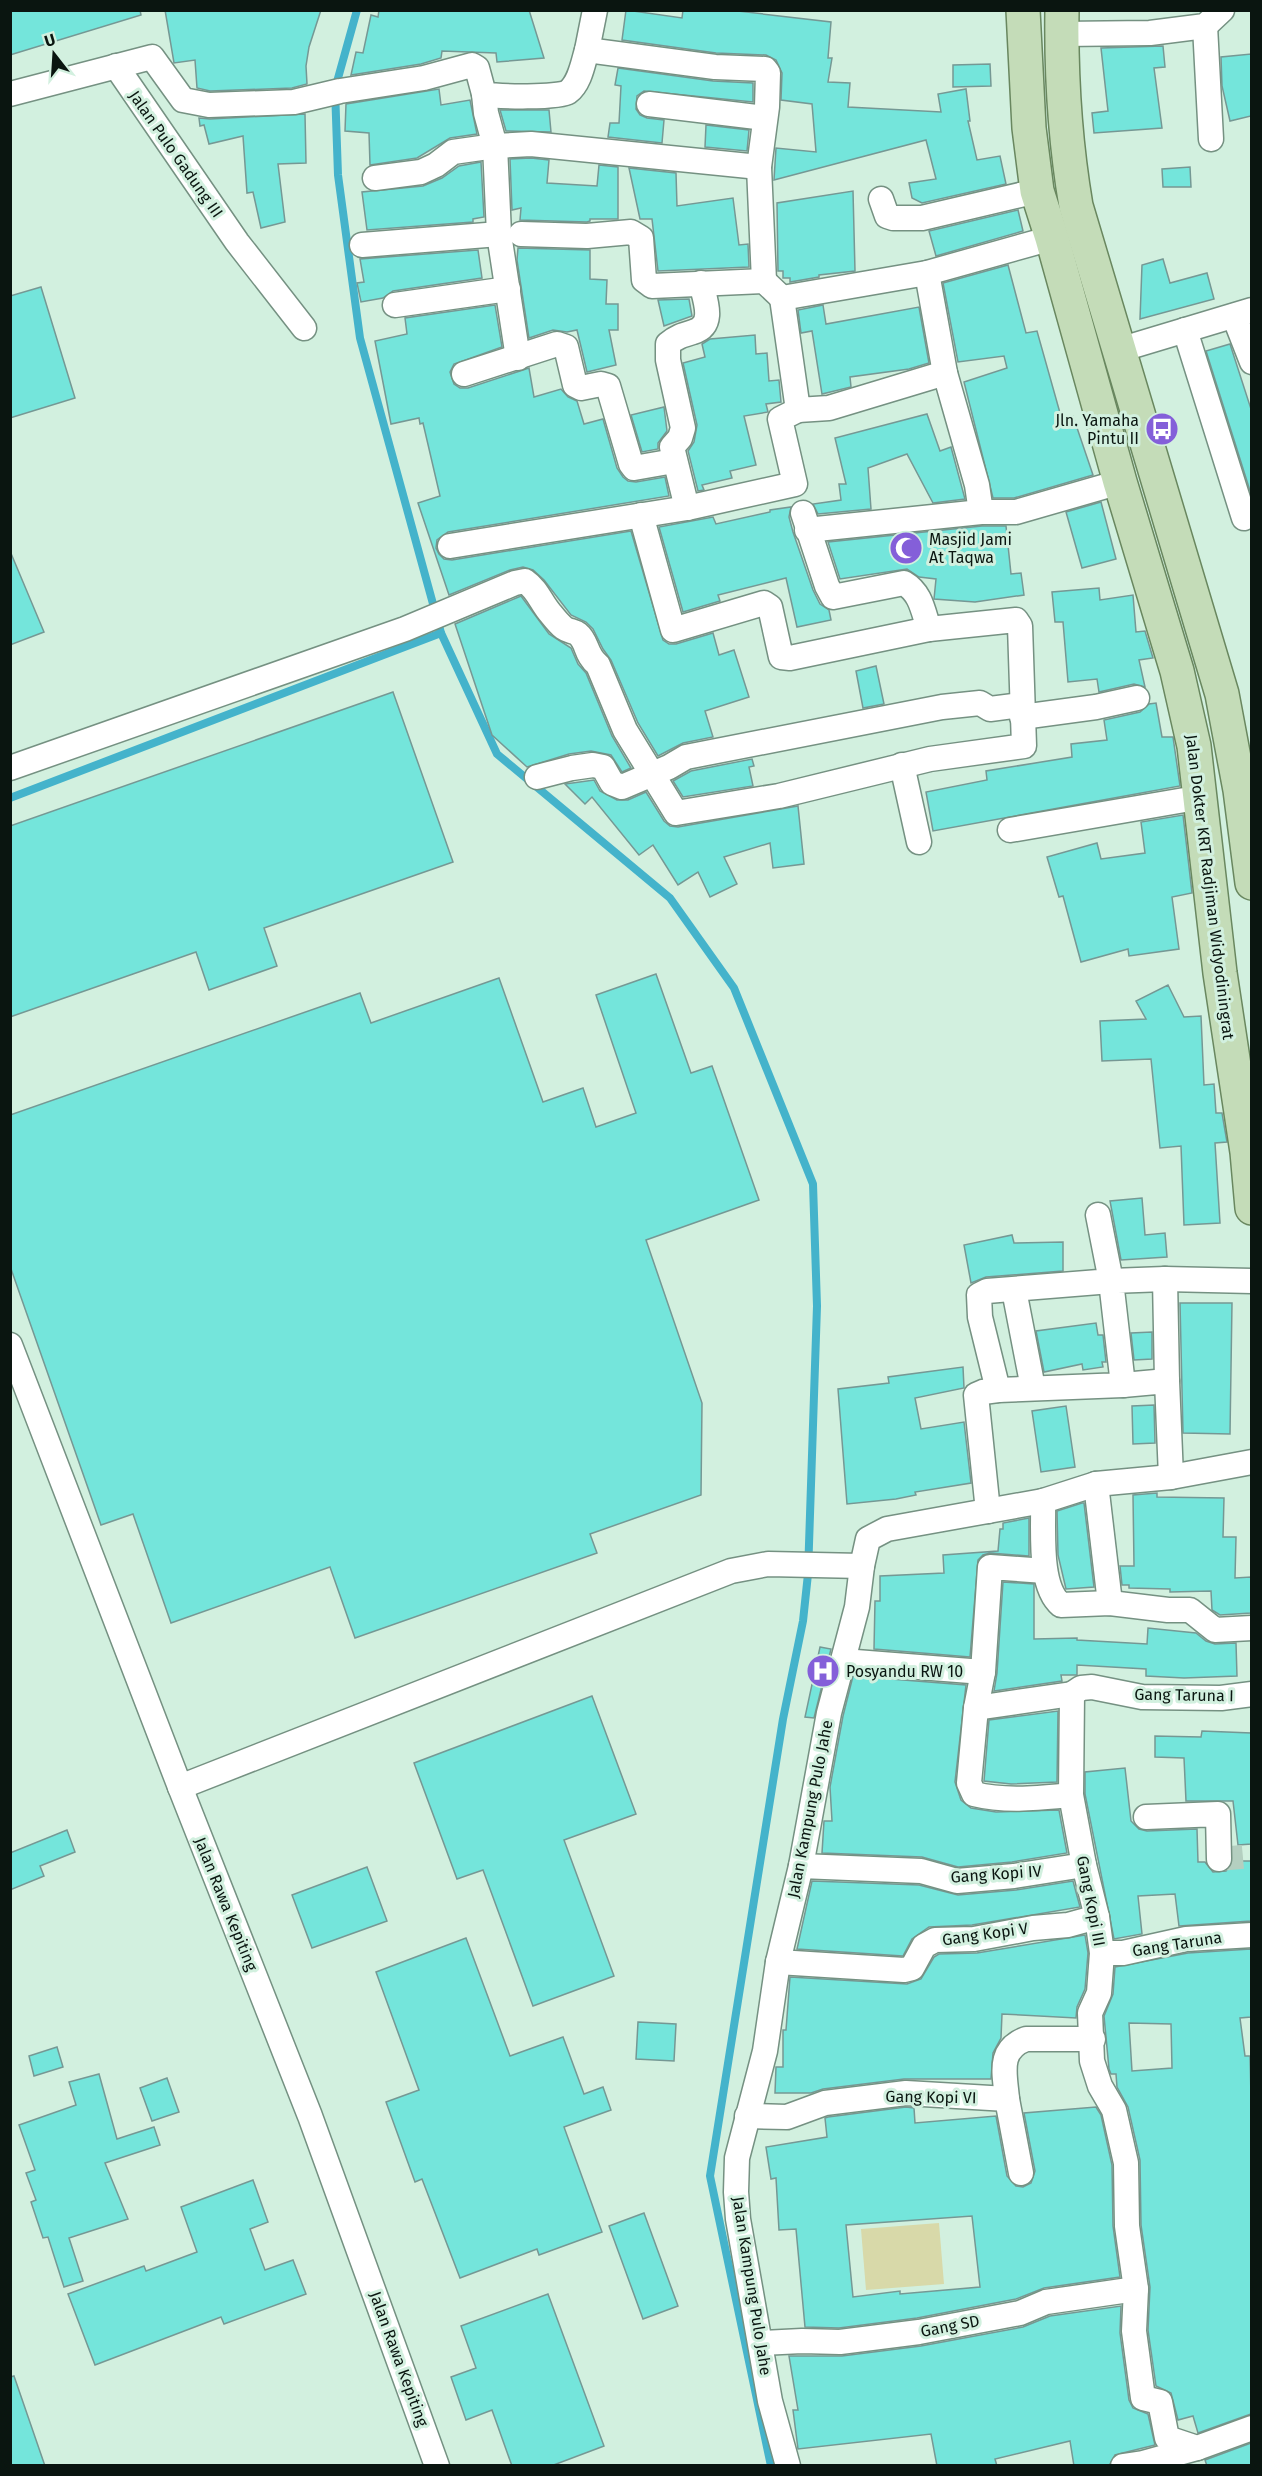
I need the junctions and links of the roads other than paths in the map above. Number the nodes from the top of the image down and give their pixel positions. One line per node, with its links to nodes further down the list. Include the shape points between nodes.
1 (595, 10): 5 (street)
2 (1023, 10): 15 (main road, Jalan Dokter KRT Radjiman Widyodiningrat)
3 (1214, 18): 4 (street, via 1150,33); 11 (street)
4 (1062, 22): 29 (main road, via 1067,151 1076,206)
5 (587, 50): 8 (street, via 580,76 567,92); 10 (street, via 715,67 765,69)
6 (116, 66): 7 (street); 8 (street, via 152,57 183,100 200,103 294,102 472,65 477,68); 27 (street, Jalan Pulo Gadung III, via 237,242)
7 (10, 94)
8 (484, 94): 12 (street)
9 (648, 104): 10 (street)
10 (765, 118): 13 (street)
11 (1211, 139)
12 (495, 146): 13 (street, via 562,146); 14 (street, via 453,152 421,172); 17 (street)
13 (759, 167): 21 (street)
14 (375, 178)
15 (1036, 191): 16 (street, via 922,218 887,216); 18 (main road, Jalan Dokter KRT Radjiman Widyodiningrat)
16 (881, 199)
17 (510, 234): 19 (street); 22 (street, via 587,236 631,232 641,238 647,284); 23 (street)
18 (1052, 238): 20 (street); 36 (main road, Jalan Dokter KRT Radjiman Widyodiningrat)
19 (362, 245)
20 (927, 273): 24 (street); 32 (street)
21 (764, 281): 22 (street); 24 (street)
22 (701, 283): 35 (street, via 708,315 706,324 668,344 683,428 672,447)
23 (508, 289): 25 (street); 30 (street)
24 (782, 298): 34 (street)
25 (394, 305)
26 (1243, 313): 28 (street); 31 (street)
27 (304, 328)
28 (1185, 330): 29 (street); 40 (street)
29 (1119, 350): 42 (main road)
30 (518, 358): 33 (street); 35 (street, via 557,344 566,347 575,385 608,386 634,468)
31 (1251, 362)
32 (945, 373): 34 (street, via 829,408); 38 (street)
33 (464, 374)
34 (798, 410): 37 (street, via 780,419 795,484)
35 (674, 461): 37 (street)
36 (1120, 482): 38 (street, via 1017,512); 44 (main road, Jalan Dokter KRT Radjiman Widyodiningrat)
37 (687, 508): 39 (street)
38 (981, 512): 43 (street, via 805,522 833,597 904,583 914,589)
39 (641, 515): 41 (street); 43 (street, via 673,630 764,603 770,608 781,657 790,658)
40 (1244, 518)
41 (450, 546)
42 (1202, 624): 44 (main road, via 1186,636); 54 (main road, via 1222,694 1240,790)
43 (929, 629): 46 (street, via 1016,620 1020,626)
44 (1166, 634): 51 (main road, Jalan Dokter KRT Radjiman Widyodiningrat, via 1194,746)
45 (1137, 698): 46 (street, via 1096,707)
46 (1021, 711): 47 (street, via 1024,746); 49 (street, via 990,709 980,703 942,707 686,757)
47 (902, 765): 49 (street, via 779,796 676,813); 53 (street)
48 (10, 768): 49 (street, via 405,629 525,581 535,588 565,629 578,633 590,659 598,665 625,730)
49 (651, 775): 50 (street, via 622,787 612,783 603,767 593,765)
50 (537, 777)
51 (1202, 796): 52 (street); 55 (main road, Jalan Dokter KRT Radjiman Widyodiningrat, via 1220,973 1247,1152)
52 (1010, 830)
53 (919, 842)
54 (1251, 883)
55 (1251, 1208)
56 (1098, 1215): 58 (street)
57 (1165, 1279): 58 (street); 59 (street); 62 (street)
58 (1111, 1281): 60 (street); 63 (street)
59 (1251, 1281)
60 (1014, 1290): 64 (street); 65 (street, via 979,1295 980,1317)
61 (10, 1345): 80 (street, Jalan Rawa Kepiting)
62 (1167, 1381): 63 (street); 67 (street)
63 (1123, 1385): 64 (street)
64 (1032, 1388): 65 (street)
65 (998, 1390): 70 (street, via 976,1395 975,1400)
66 (1251, 1462): 67 (street, Jalan Kampung Pulo Jahe)
67 (1171, 1477): 68 (street, Jalan Kampung Pulo Jahe)
68 (1096, 1484): 69 (street, Jalan Kampung Pulo Jahe); 73 (street)
69 (1043, 1501): 70 (street, Jalan Kampung Pulo Jahe); 72 (street)
70 (988, 1511): 71 (street, Jalan Kampung Pulo Jahe, via 876,1533)
71 (852, 1565): 75 (street, Jalan Kampung Pulo Jahe, via 857,1607); 80 (street, via 768,1564 730,1571)
72 (1045, 1571): 73 (street, via 1051,1593 1061,1605); 76 (street, via 990,1568)
73 (1110, 1603): 74 (street, via 1190,1610 1215,1630)
74 (1251, 1628)
75 (843, 1661): 76 (street); 85 (street, Jalan Kampung Pulo Jahe, via 822,1743)
76 (983, 1672): 79 (street)
77 (1076, 1691): 78 (street, Gang Taruna I, via 1092,1687 1142,1696); 79 (street, Gang Taruna I); 81 (street, Gang Kopi III)
78 (1251, 1695)
79 (976, 1708): 81 (street, via 969,1783 974,1794 1024,1799)
80 (180, 1787): 98 (street, Jalan Rawa Kepiting, via 310,2116)
81 (1071, 1795): 84 (street, Gang Kopi III)
82 (1146, 1818): 83 (street, via 1218,1814)
83 (1219, 1859)
84 (1084, 1865): 85 (street, Gang Kopi IV, via 957,1881 921,1871); 86 (street, Gang Kopi III)
85 (801, 1866): 89 (street, Jalan Kampung Pulo Jahe)
86 (1097, 1917): 88 (street, Gang Kopi III); 89 (street, Gang Kopi V, via 974,1939 935,1940 924,1946 912,1968 904,1970)
87 (1251, 1935): 88 (street, Gang Taruna, via 1186,1939 1123,1953)
88 (1102, 1953): 90 (street, Gang Kopi III, via 1099,1994 1090,2013)
89 (778, 1962): 92 (street, Jalan Kampung Pulo Jahe, via 765,2051)
90 (1093, 2039): 91 (street, via 1035,2039 1016,2043 1005,2059); 94 (street, Gang Kopi III, via 1092,2061 1114,2110 1126,2163 1127,2226)
91 (1007, 2099): 92 (street, Gang Kopi VI, via 906,2093 825,2103 787,2117); 93 (street)
92 (747, 2116): 95 (street, Jalan Kampung Pulo Jahe, via 737,2158 736,2192)
93 (1021, 2173)
94 (1136, 2289): 95 (street, Gang SD, via 1046,2302 1020,2313 919,2332 840,2342); 97 (street, Gang Kopi III, via 1134,2331 1143,2398 1160,2402 1167,2438)
95 (761, 2343): 99 (street, Jalan Kampung Pulo Jahe)
96 (1251, 2428): 97 (street)
97 (1197, 2448): 100 (street)
98 (437, 2466)
99 (788, 2466)
100 (1123, 2466)

